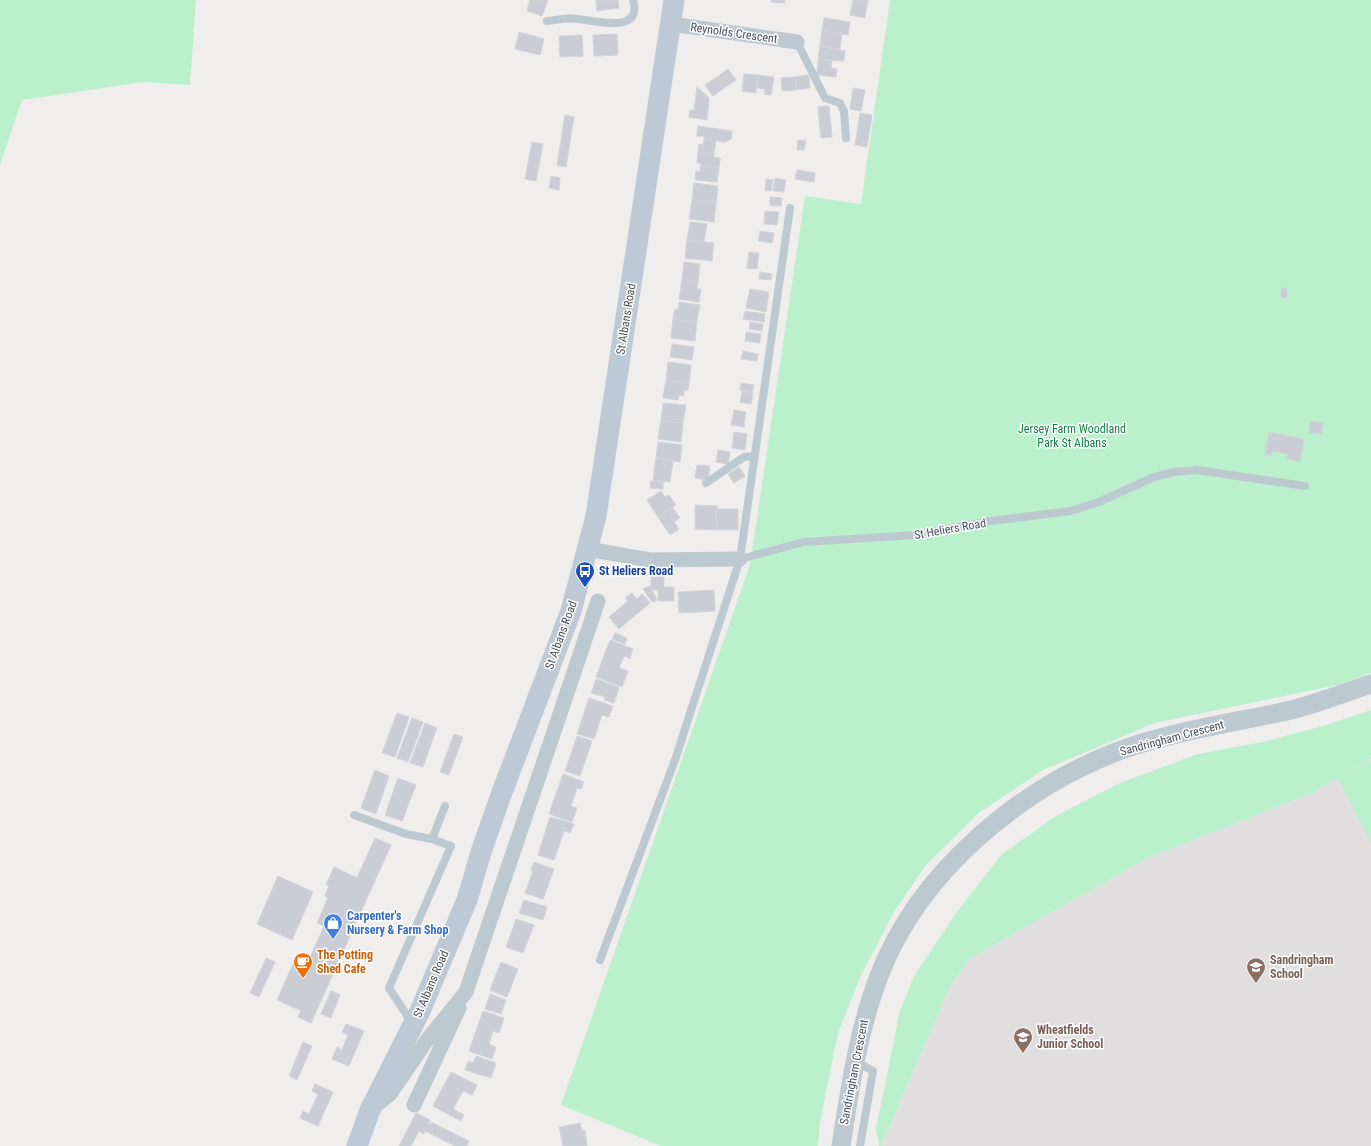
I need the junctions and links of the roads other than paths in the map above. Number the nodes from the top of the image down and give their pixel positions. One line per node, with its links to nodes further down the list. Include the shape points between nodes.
1 (633, 0): 3 (lane, via 636,10 634,16 628,20 613,23 577,18)
2 (674, 0): 4 (main road, St Albans Road)
3 (548, 21)
4 (671, 24): 5 (street, Reynolds Crescent); 11 (main road, St Albans Road, via 596,516)
5 (797, 42): 6 (lane, via 825,98 840,103 844,111)
6 (846, 138)
7 (790, 208): 8 (lane)
8 (755, 456): 9 (lane, via 744,457); 12 (lane)
9 (706, 483)
10 (1305, 486): 12 (lane, St Heliers Road, via 1197,470 1174,472 1154,476 1099,502 1071,510 915,535 804,542)
11 (588, 549): 12 (street, St Heliers Road, via 650,560); 20 (main road, St Albans Road, via 571,611 496,809 467,900)
12 (740, 559): 18 (lane, via 675,760)
13 (598, 601): 19 (street)
14 (1371, 684): 21 (street, Sandringham Crescent, via 1284,712 1235,721 1127,748 1064,776 1005,815 972,842 946,870 906,923 879,974)
15 (445, 806): 17 (lane)
16 (354, 815): 17 (lane, via 406,834)
17 (432, 839): 20 (lane, via 451,846 389,988)
18 (600, 960)
19 (466, 992): 22 (street); 23 (street, via 427,1040 390,1094)
20 (413, 1025): 23 (main road, St Albans Road)
21 (854, 1060): 25 (street, Sandringham Crescent); 26 (lane, via 873,1071)
22 (414, 1104)
23 (370, 1110): 24 (main road, St Albans Road)
24 (357, 1146)
25 (841, 1146)
26 (860, 1146)

